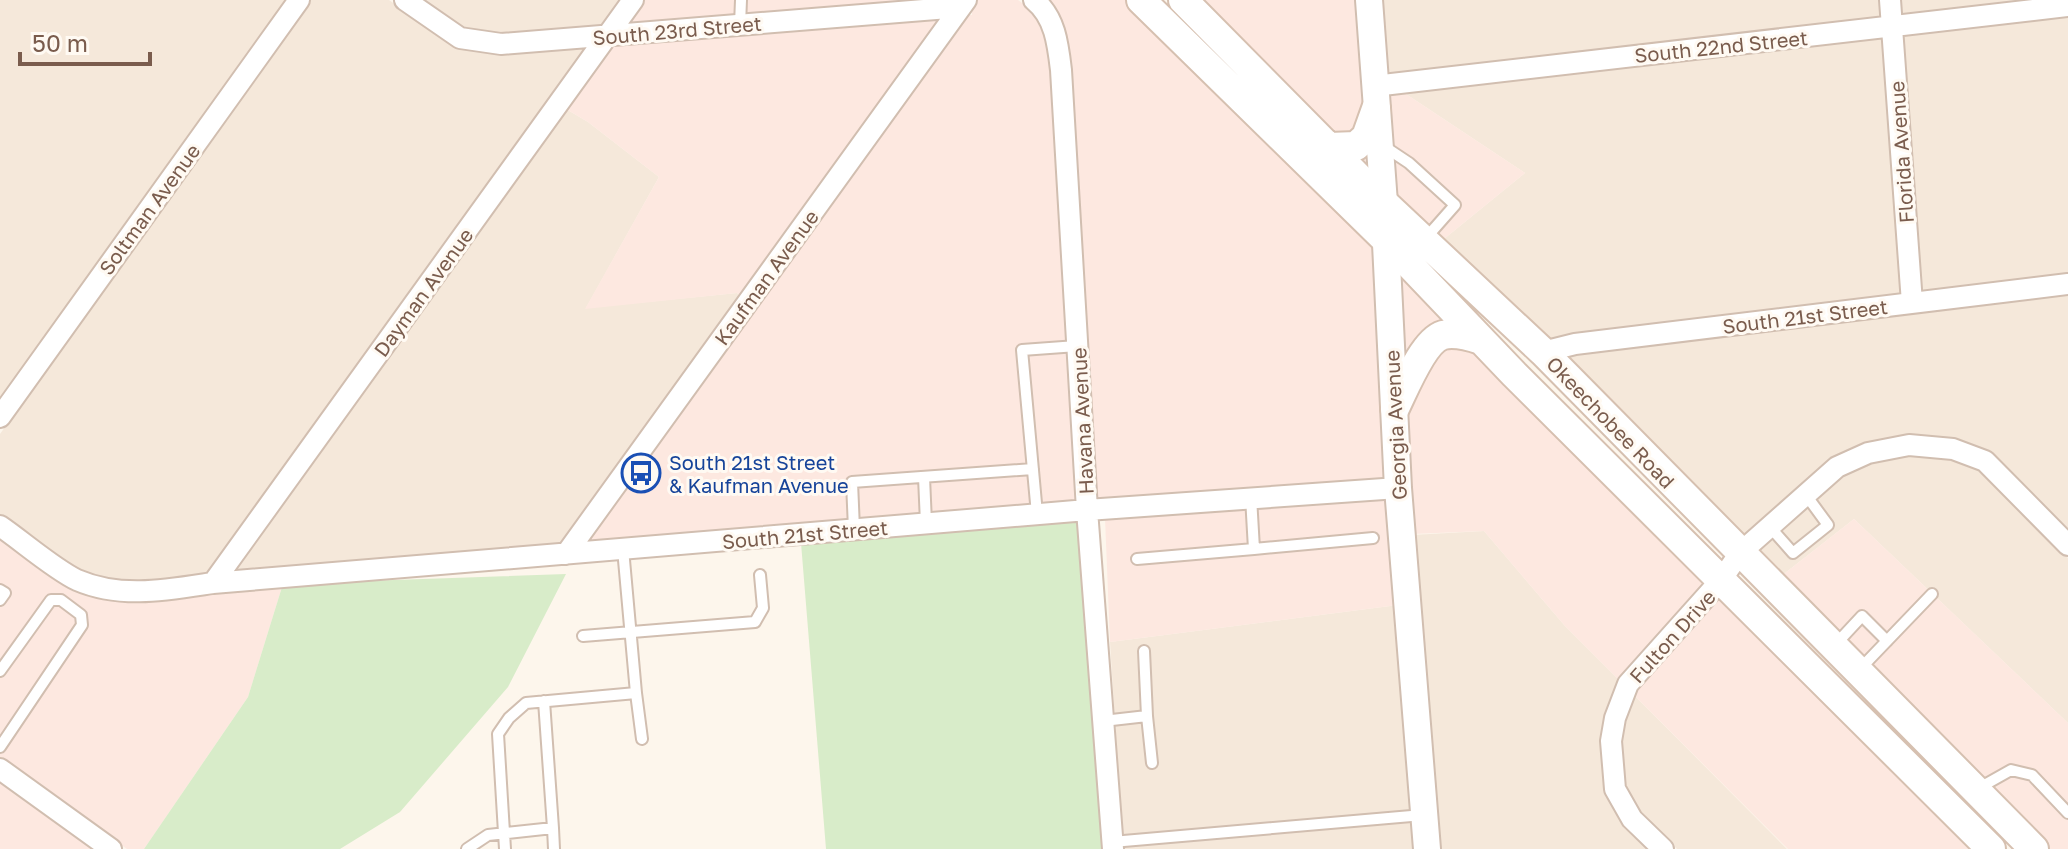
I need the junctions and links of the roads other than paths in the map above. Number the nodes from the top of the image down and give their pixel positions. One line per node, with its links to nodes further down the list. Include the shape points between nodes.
1 (299, 0): 27 (street, Soltman Avenue)
2 (405, 0): 14 (street, South 23rd Street, via 460,38 501,44)
3 (633, 0): 14 (street, Dayman Avenue)
4 (741, 0): 12 (lane)
5 (1034, 0): 24 (street, Havana Avenue, via 1046,9 1058,40)
6 (1141, 0): 19 (main road, Okeechobee Road)
7 (1183, 0): 17 (main road, Okeechobee Road)
8 (1369, 0): 15 (street, Georgia Avenue)
9 (1890, 0): 13 (street, Florida Avenue)
10 (964, 4): 12 (street, South 23rd Street); 44 (street, Kaufman Avenue)
11 (2068, 6): 13 (street, South 22nd Street)
12 (740, 25): 14 (street, South 23rd Street)
13 (1892, 27): 15 (street, South 22nd Street); 22 (street, Florida Avenue)
14 (607, 35): 48 (street, Dayman Avenue)
15 (1375, 97): 16 (street, Georgia Avenue); 17 (main road, via 1366,137 1356,146)
16 (1379, 144): 18 (street, Georgia Avenue); 20 (lane, via 1455,205)
17 (1329, 147): 18 (main road, Okeechobee Road)
18 (1384, 203): 19 (street, Georgia Avenue); 20 (main road, Okeechobee Road)
19 (1385, 239): 23 (main road, Okeechobee Road); 26 (street, Georgia Avenue)
20 (1424, 241): 25 (main road, Okeechobee Road)
21 (2068, 284): 22 (street, South 21st Street)
22 (1912, 303): 25 (street, South 21st Street)
23 (1481, 340): 26 (main road, via 1442,335 1431,343); 47 (main road, Okeechobee Road)
24 (1077, 346): 28 (lane, via 1022,350); 33 (street, Havana Avenue)
25 (1543, 352): 43 (main road, Okeechobee Road)
26 (1395, 408): 30 (street, Georgia Avenue)
27 (0, 417)
28 (1033, 469): 29 (lane); 34 (lane)
29 (924, 477): 35 (lane); 38 (lane, via 852,482)
30 (1398, 488): 32 (street, South 21st Street); 69 (street, Georgia Avenue)
31 (1806, 495): 37 (street, Fulton Drive); 37 (lane, via 1828,525 1793,553); 40 (street, Fulton Drive, via 1837,467 1868,453 1909,445 1953,449 1985,461)
32 (1251, 497): 33 (street, South 21st Street); 42 (lane)
33 (1087, 510): 34 (street, South 21st Street); 62 (street, Havana Avenue)
34 (1037, 514): 35 (street, South 21st Street)
35 (926, 523): 38 (street, South 21st Street)
36 (0, 526): 48 (street, South 21st Street, via 75,579 100,587 142,593)
37 (1770, 527): 43 (street, Fulton Drive)
38 (854, 529): 41 (street, South 21st Street)
39 (1373, 538): 42 (lane)
40 (2068, 545)
41 (623, 549): 44 (street, South 21st Street); 52 (lane)
42 (1254, 549): 45 (lane)
43 (1740, 553): 47 (street, Fulton Drive); 55 (main road, Okeechobee Road)
44 (566, 554): 48 (street, South 21st Street)
45 (1137, 559)
46 (760, 575): 52 (lane, via 763,608 755,622)
47 (1721, 580): 78 (street, Fulton Drive, via 1628,684 1615,718 1615,789 1632,819); 79 (main road, Okeechobee Road)
48 (213, 583)
49 (0, 590): 51 (lane, via 5,593)
50 (1932, 594): 54 (lane)
51 (0, 600)
52 (630, 632): 53 (lane); 59 (lane)
53 (583, 636)
54 (1887, 641): 55 (lane, via 1862,616); 58 (lane)
55 (1833, 647): 58 (main road, Okeechobee Road)
56 (1144, 651): 61 (lane)
57 (0, 671): 64 (lane, via 51,600 61,600 81,615 82,625)
58 (1858, 672): 67 (main road, Okeechobee Road)
59 (636, 693): 60 (lane); 63 (lane)
60 (544, 701): 70 (lane); 71 (lane, via 526,703 498,734)
61 (1147, 716): 62 (lane); 65 (lane)
62 (1103, 721): 72 (street, Havana Avenue)
63 (642, 739)
64 (0, 747)
65 (1152, 763)
66 (0, 769): 73 (street)
67 (1976, 790): 68 (lane, via 2011,770 2032,775); 80 (main road, Okeechobee Road)
68 (2068, 813)
69 (1425, 815): 72 (lane); 77 (street, Georgia Avenue)
70 (553, 828): 71 (lane); 76 (lane)
71 (504, 833): 74 (lane, via 488,835); 75 (lane)
72 (1113, 845)
73 (111, 849)
74 (467, 849)
75 (505, 849)
76 (554, 849)
77 (1427, 849)
78 (1663, 849)
79 (1991, 849)
80 (2034, 849)

